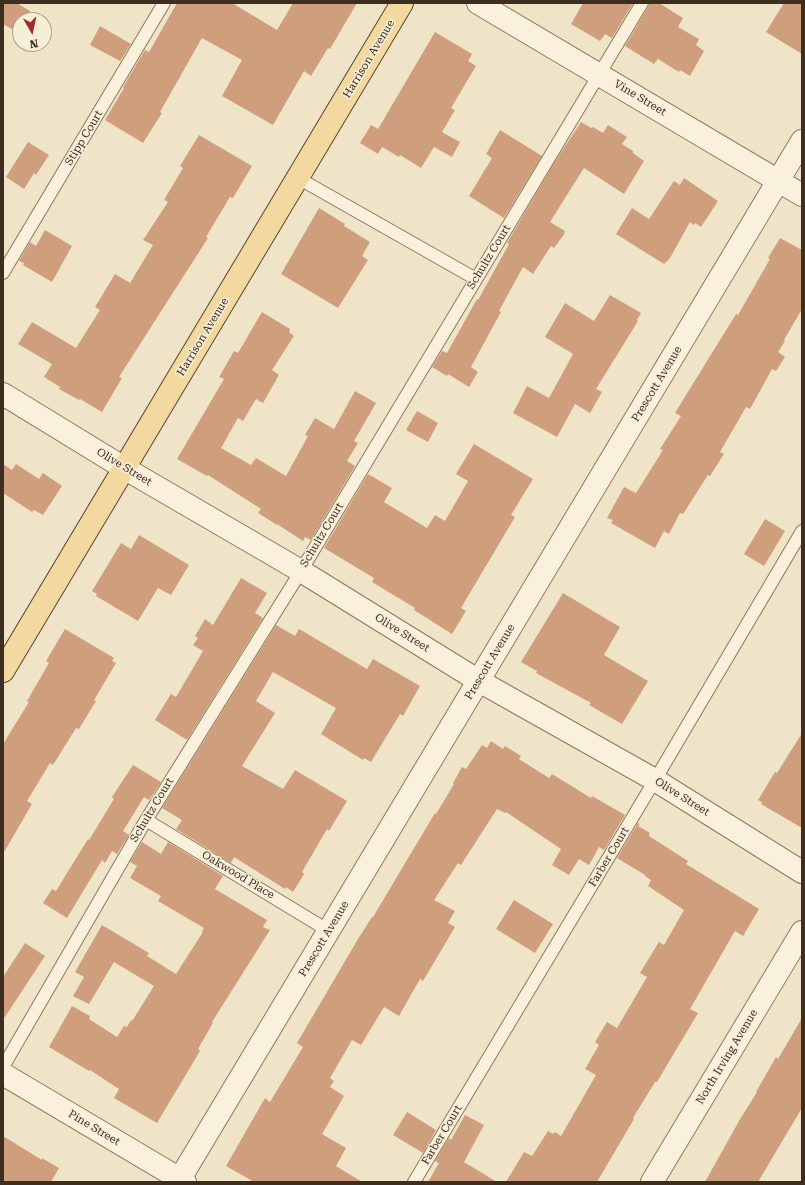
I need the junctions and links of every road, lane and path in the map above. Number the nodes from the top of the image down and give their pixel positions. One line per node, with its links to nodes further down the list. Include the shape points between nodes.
1 (164, 3): 10 (lane, Stipp Court)
2 (402, 3): 7 (main road, Harrison Avenue)
3 (478, 3): 5 (street, Vine Street)
4 (642, 3): 5 (lane, Schultz Court)
5 (599, 74): 8 (street, Vine Street); 11 (lane, Schultz Court)
6 (802, 141): 8 (street, Prescott Avenue)
7 (298, 178): 11 (lane); 13 (main road, Harrison Avenue)
8 (778, 181): 9 (street, Vine Street); 17 (street, Prescott Avenue)
9 (802, 195)
10 (3, 273)
11 (476, 279): 15 (lane, Schultz Court)
12 (3, 394): 13 (street, Olive Street)
13 (124, 468): 15 (street, Olive Street); 16 (main road, Harrison Avenue)
14 (802, 531): 18 (lane, Farber Court)
15 (300, 571): 17 (street, Olive Street); 19 (lane, Schultz Court)
16 (3, 671)
17 (479, 681): 18 (street, Olive Street); 21 (street, Prescott Avenue)
18 (655, 780): 20 (street, Olive Street); 26 (lane, Farber Court)
19 (146, 820): 21 (lane, Oakwood Place); 23 (lane, Schultz Court)
20 (802, 872)
21 (329, 931): 25 (street, Prescott Avenue)
22 (802, 932): 27 (street, North Irving Avenue)
23 (3, 1067)
24 (3, 1074): 25 (street, Pine Street)
25 (181, 1181)
26 (414, 1182)
27 (652, 1182)

